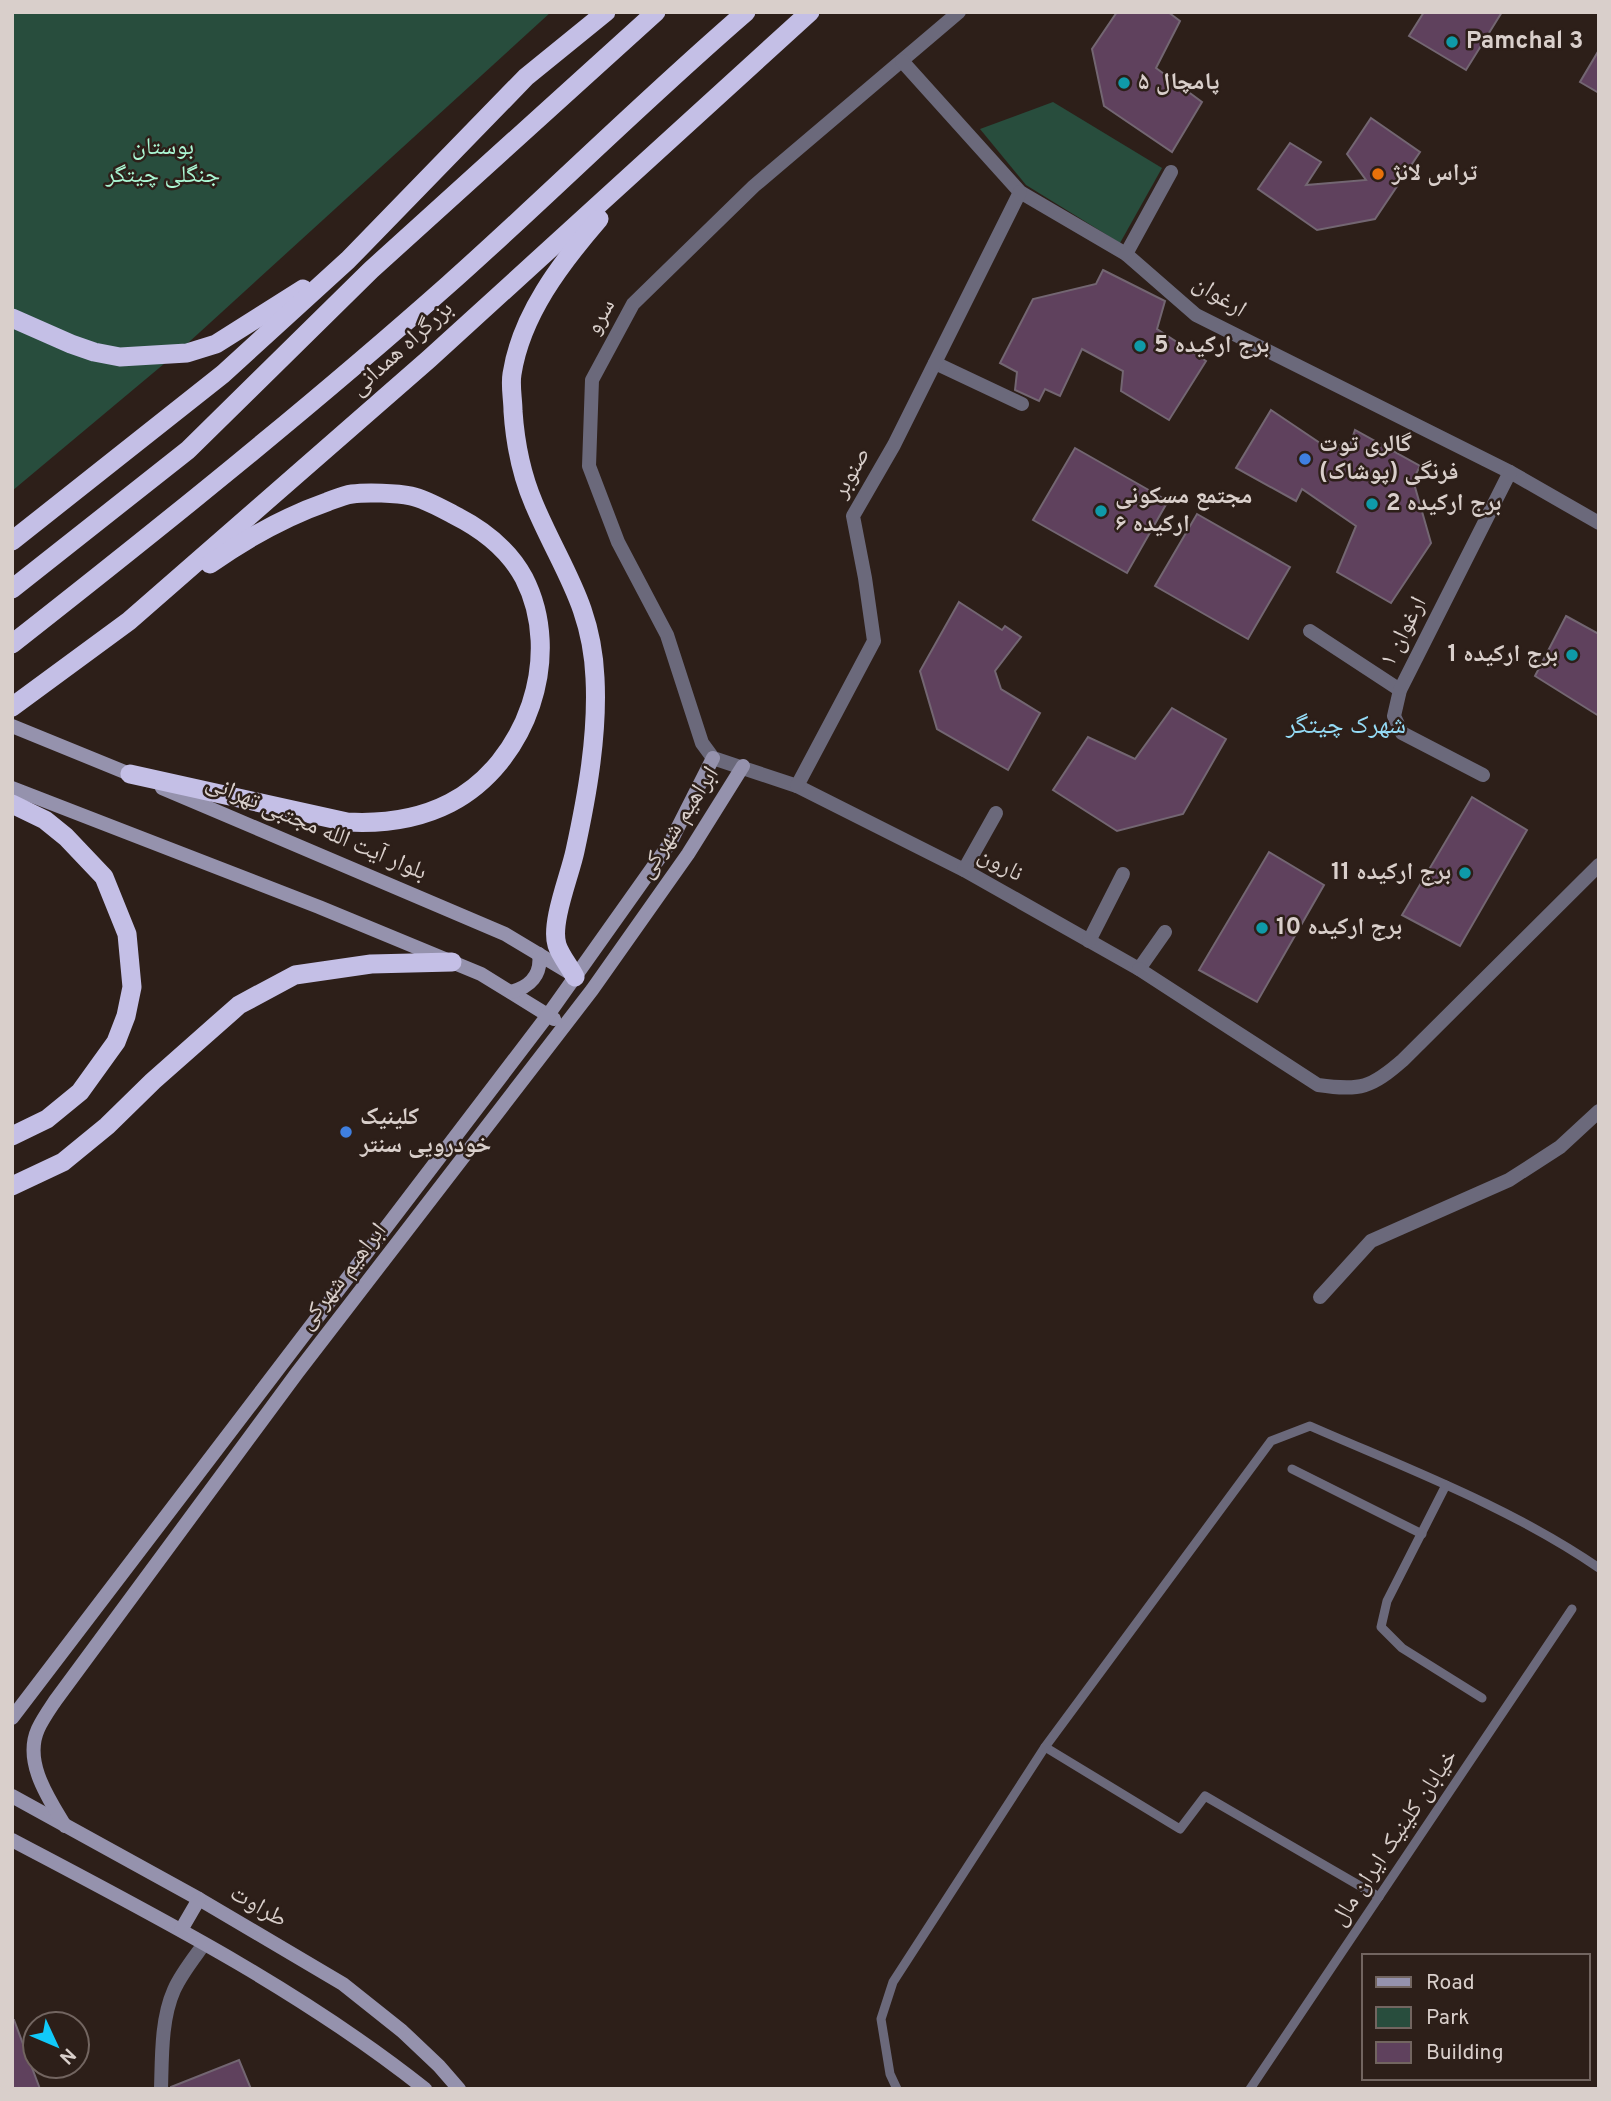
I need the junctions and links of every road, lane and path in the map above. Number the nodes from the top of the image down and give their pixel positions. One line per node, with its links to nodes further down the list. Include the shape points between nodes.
1 (606, 12): 11 (highway, via 526,77)
2 (656, 12): 18 (highway, via 371,270 188,450)
3 (746, 12): 21 (highway, بزرگراه همدانی, via 420,309 163,526)
4 (810, 12): 7 (highway, بزرگراه همدانی)
5 (958, 12): 6 (street, سرو)
6 (902, 61): 9 (street, ارغوان); 25 (street, سرو, via 754,186 633,304 592,380 589,466 618,542 667,635 702,743)
7 (651, 158): 19 (highway, بزرگراه همدانی); 41 (highway, via 548,285 511,375 514,421 529,489 583,607 593,650 590,764 575,853 558,913 556,943)
8 (1171, 172): 10 (street)
9 (1020, 192): 10 (street, ارغوان); 13 (street, صنوبر)
10 (1126, 254): 15 (street, ارغوان, via 1196,315)
11 (348, 260): 12 (highway, via 216,344 187,353 120,357 71,344); 17 (highway, via 223,374)
12 (12, 317)
13 (935, 363): 14 (street); 29 (street, صنوبر, via 853,516 874,640)
14 (1022, 404)
15 (1510, 472): 16 (street, ارغوان); 22 (street, ارغوان ۱)
16 (1599, 523)
17 (12, 541)
18 (12, 589)
19 (129, 621): 23 (highway, بزرگراه همدانی); 27 (highway, via 251,536 302,511 351,494 411,496 471,523 513,561 532,598 541,644 535,694 512,746 495,768 451,803 414,817 347,822)
20 (1310, 631): 22 (street)
21 (12, 644)
22 (1400, 690): 28 (street, ارغوان ۱, via 1394,716 1402,733)
23 (12, 707)
24 (12, 726): 27 (main road, بلوار آیت الله مجتبی تهرانی)
25 (713, 758): 26 (street, نارون); 41 (main road, ابراهیم شهرکی, via 670,843)
26 (743, 766): 29 (street, نارون); 42 (main road, ابراهیم شهرکی, via 688,854)
27 (131, 774): 38 (main road, بلوار آیت الله مجتبی تهرانی, via 505,934)
28 (1483, 775)
29 (797, 786): 34 (street, نارون)
30 (12, 788): 39 (main road)
31 (12, 804): 47 (highway, via 46,820 104,877 127,934 132,988 116,1042 80,1092 47,1119)
32 (996, 813): 34 (street)
33 (1599, 865): 40 (street, نارون, via 1403,1060 1379,1081 1348,1089 1318,1085)
34 (964, 870): 37 (street, نارون)
35 (1123, 874): 37 (street)
36 (1165, 932): 40 (street)
37 (1089, 941): 40 (street, نارون)
38 (539, 954): 41 (main road, بلوار آیت الله مجتبی تهرانی); 43 (main road, via 535,978)
39 (452, 962): 43 (main road); 48 (highway, via 371,964 295,975 239,1004 63,1162)
40 (1139, 969)
41 (575, 977): 42 (main road, بلوار آیت الله مجتبی تهرانی); 44 (main road, ابراهیم شهرکی)
42 (592, 990): 45 (main road, ابراهیم شهرکی)
43 (511, 992): 44 (main road)
44 (548, 1015): 45 (main road); 56 (main road, ابراهیم شهرکی)
45 (565, 1027): 59 (main road, ابراهیم شهرکی, via 297,1373 36,1731 34,1760 43,1788)
46 (1599, 1111): 49 (street, via 1560,1147 1508,1180 1371,1241)
47 (12, 1136)
48 (12, 1186)
49 (1320, 1297)
50 (1292, 1469): 52 (lane)
51 (1446, 1485): 52 (lane); 53 (lane, via 1541,1531); 57 (lane, via 1310,1426 1271,1441)
52 (1422, 1534): 55 (lane, via 1387,1601 1381,1627 1402,1648)
53 (1599, 1568)
54 (1572, 1609): 61 (lane, خیابان کلینیک ایران مال)
55 (1482, 1698)
56 (12, 1718)
57 (1045, 1747): 61 (lane, via 1180,1829 1205,1796); 68 (lane, via 893,1982 881,2019)
58 (12, 1796): 59 (main road, طراوت)
59 (65, 1826): 62 (main road, طراوت)
60 (12, 1840): 63 (main road)
61 (1379, 1897): 69 (lane, خیابان کلینیک ایران مال)
62 (200, 1899): 63 (main road); 67 (main road, طراوت, via 342,1984 402,2031)
63 (181, 1930): 64 (main road)
64 (204, 1944): 65 (street, via 169,2003); 66 (main road, via 344,2029)
65 (162, 2089)
66 (425, 2089)
67 (459, 2089)
68 (897, 2089)
69 (1250, 2089)

